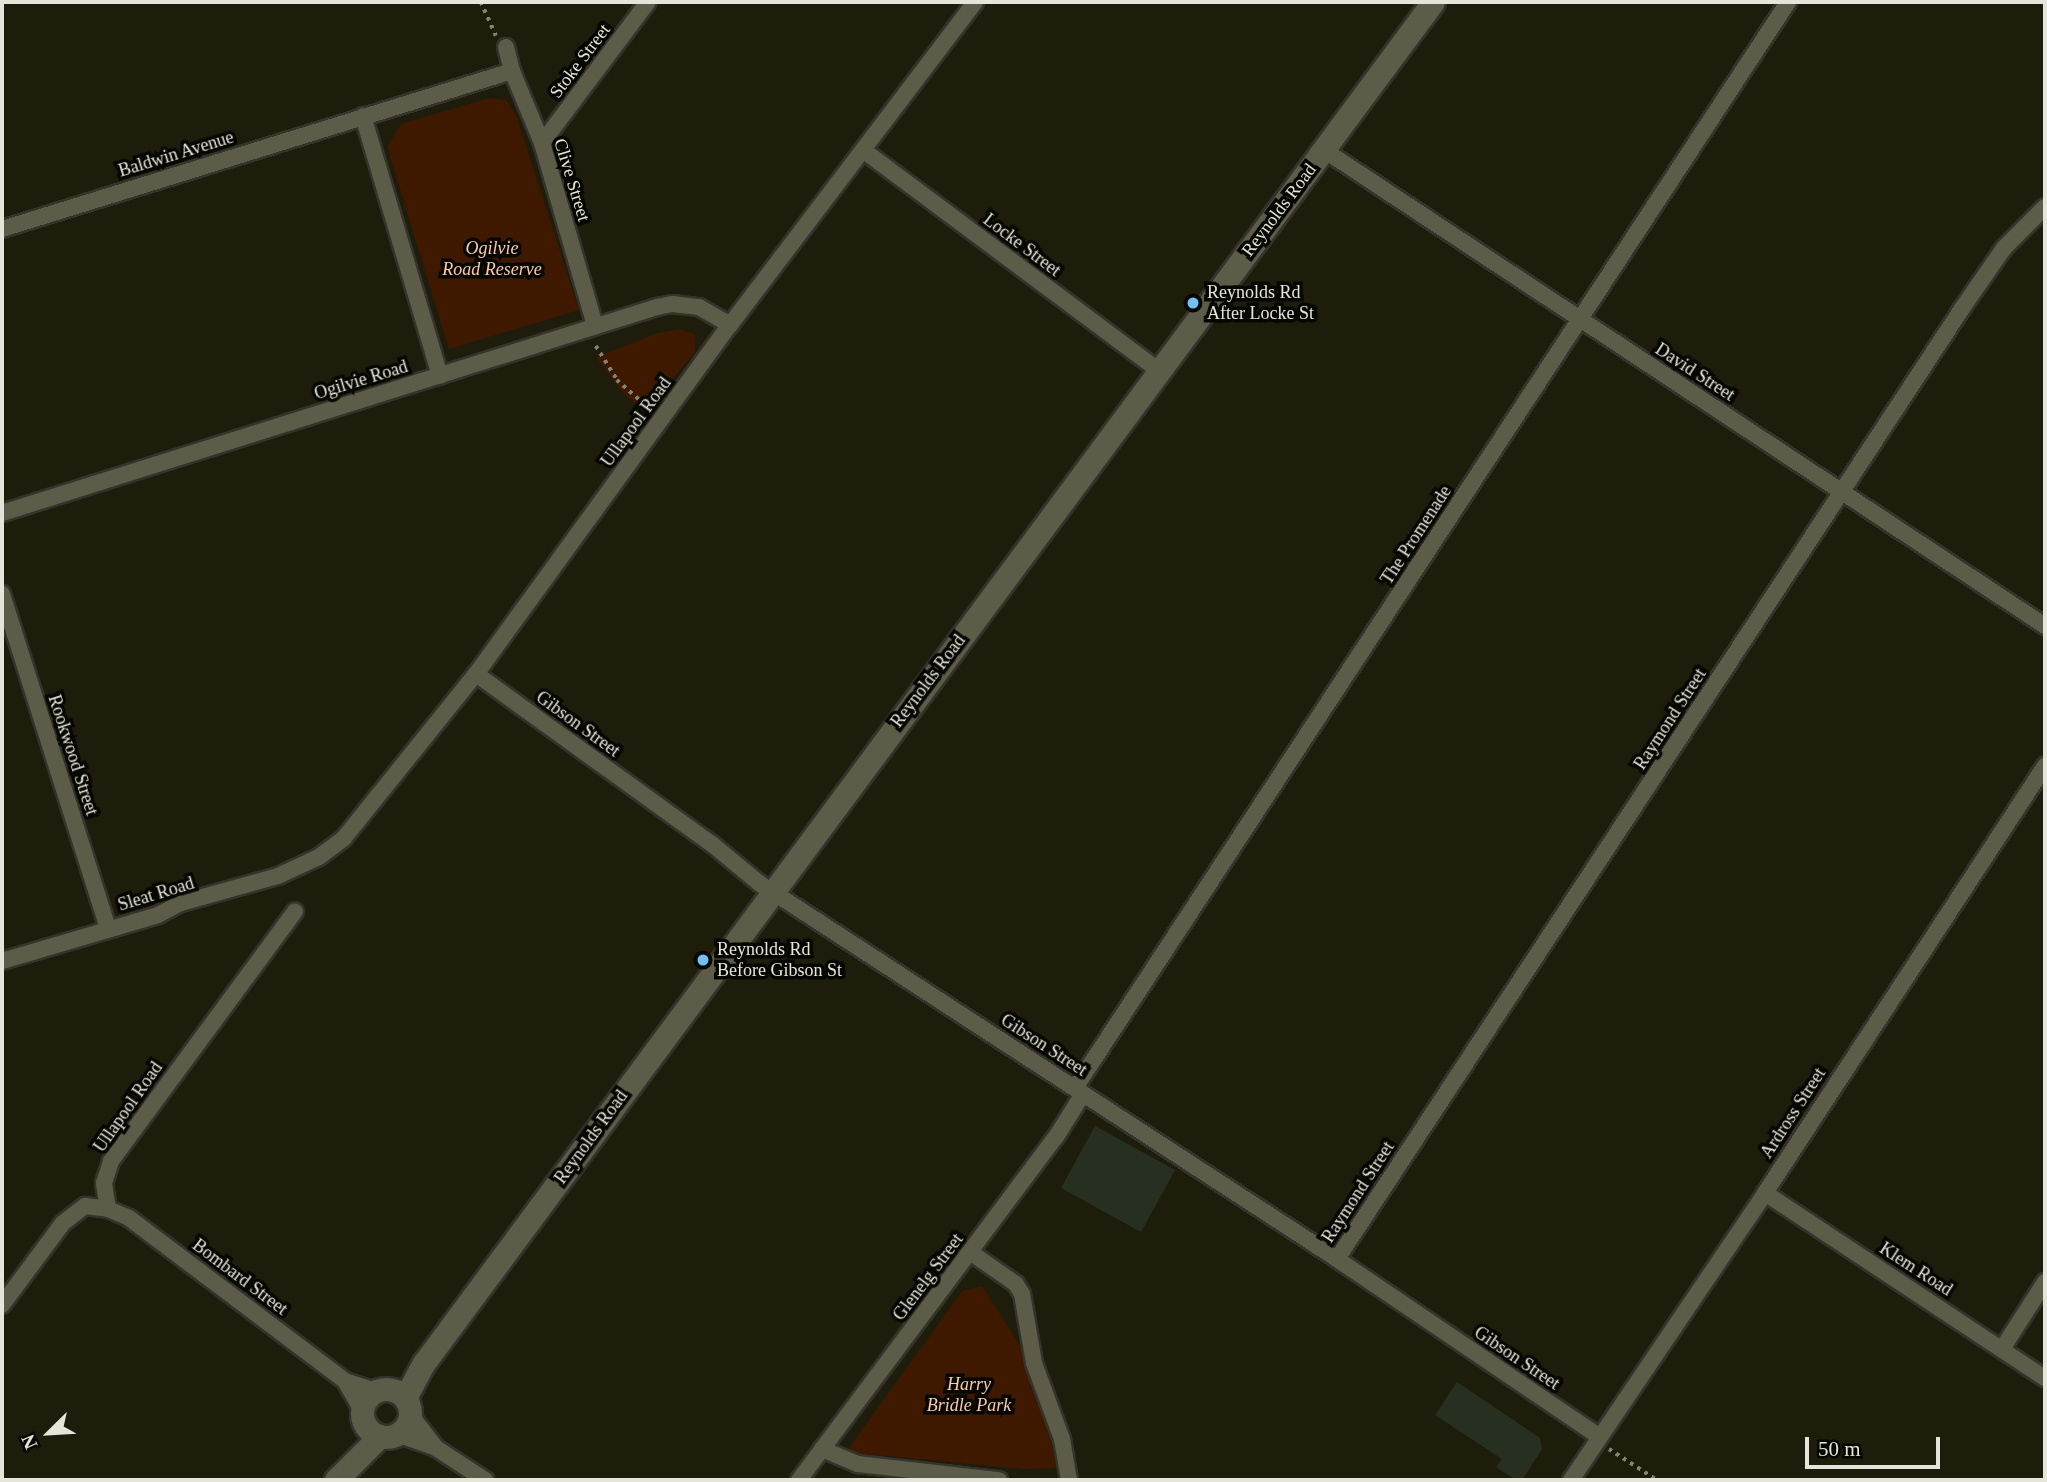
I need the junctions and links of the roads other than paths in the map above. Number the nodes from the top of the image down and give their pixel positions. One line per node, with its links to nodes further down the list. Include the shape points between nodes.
1 (648, 2): 8 (street, Stoke Street)
2 (975, 2): 9 (street, Ullapool Road)
3 (1433, 2): 10 (street, Reynolds Road)
4 (1788, 2): 13 (street, The Promenade)
5 (506, 47): 6 (street, Clive Street)
6 (512, 71): 7 (street, Baldwin Avenue); 8 (street, Clive Street)
7 (363, 116): 12 (street, Baldwin Avenue); 17 (street)
8 (542, 143): 15 (street, Clive Street)
9 (863, 150): 14 (street, Ullapool Road); 16 (street, Locke Street)
10 (1324, 150): 13 (street, David Street); 16 (street, Reynolds Road)
11 (2045, 208): 18 (street, Raymond Street, via 2004,248)
12 (2, 229)
13 (1578, 321): 18 (street, David Street); 29 (street, The Promenade)
14 (730, 325): 15 (street, Ogilvie Road, via 699,307 673,304); 22 (street, Ullapool Road)
15 (595, 326): 17 (street, Ogilvie Road)
16 (1158, 371): 25 (street, Reynolds Road)
17 (440, 376): 19 (street, Ogilvie Road)
18 (1843, 490): 21 (street, David Street); 33 (street, Raymond Street)
19 (2, 513)
20 (2, 594): 27 (street, Rookwood Street)
21 (2045, 626)
22 (476, 674): 24 (street, Ullapool Road, via 344,838); 25 (street, Gibson Street)
23 (2045, 766): 30 (street, Ardross Street)
24 (319, 857): 27 (street, Sleat Road, via 278,876)
25 (772, 891): 29 (street, Gibson Street); 37 (street, Reynolds Road)
26 (295, 911): 31 (street, Ullapool Road, via 111,1161 104,1183)
27 (108, 928): 28 (street, Sleat Road)
28 (2, 961)
29 (1079, 1091): 32 (street, Glenelg Street, via 1056,1137); 33 (street, Gibson Street)
30 (1765, 1193): 36 (street, Klem Road); 44 (street, Ardross Street)
31 (108, 1209): 35 (street, via 85,1206 63,1223); 39 (street, Bombard Street, via 129,1218)
32 (970, 1252): 46 (street, Glenelg Street); 51 (street, via 1016,1284 1022,1294 1034,1363 1062,1439)
33 (1337, 1259): 44 (street, Gibson Street)
34 (2045, 1282): 36 (street)
35 (2, 1305)
36 (2002, 1349): 38 (street, Klem Road)
37 (424, 1363): 40 (street, Reynolds Road); 41 (street, Reynolds Road)
38 (2045, 1378)
39 (345, 1381): 40 (street, Bombard Street); 42 (street, Bombard Street)
40 (379, 1390): 41 (street, via 392,1389); 42 (street, via 364,1403)
41 (408, 1406): 43 (street, via 403,1430); 45 (street)
42 (363, 1415): 43 (street, via 367,1427); 47 (street)
43 (388, 1435): 45 (street); 47 (street)
44 (1597, 1438): 52 (street, Ardross Street)
45 (436, 1448): 48 (street)
46 (822, 1449): 49 (street, Glenelg Street); 50 (street, via 858,1464)
47 (340, 1475)
48 (485, 1480)
49 (799, 1480)
50 (999, 1480)
51 (1069, 1480)
52 (1571, 1480)

